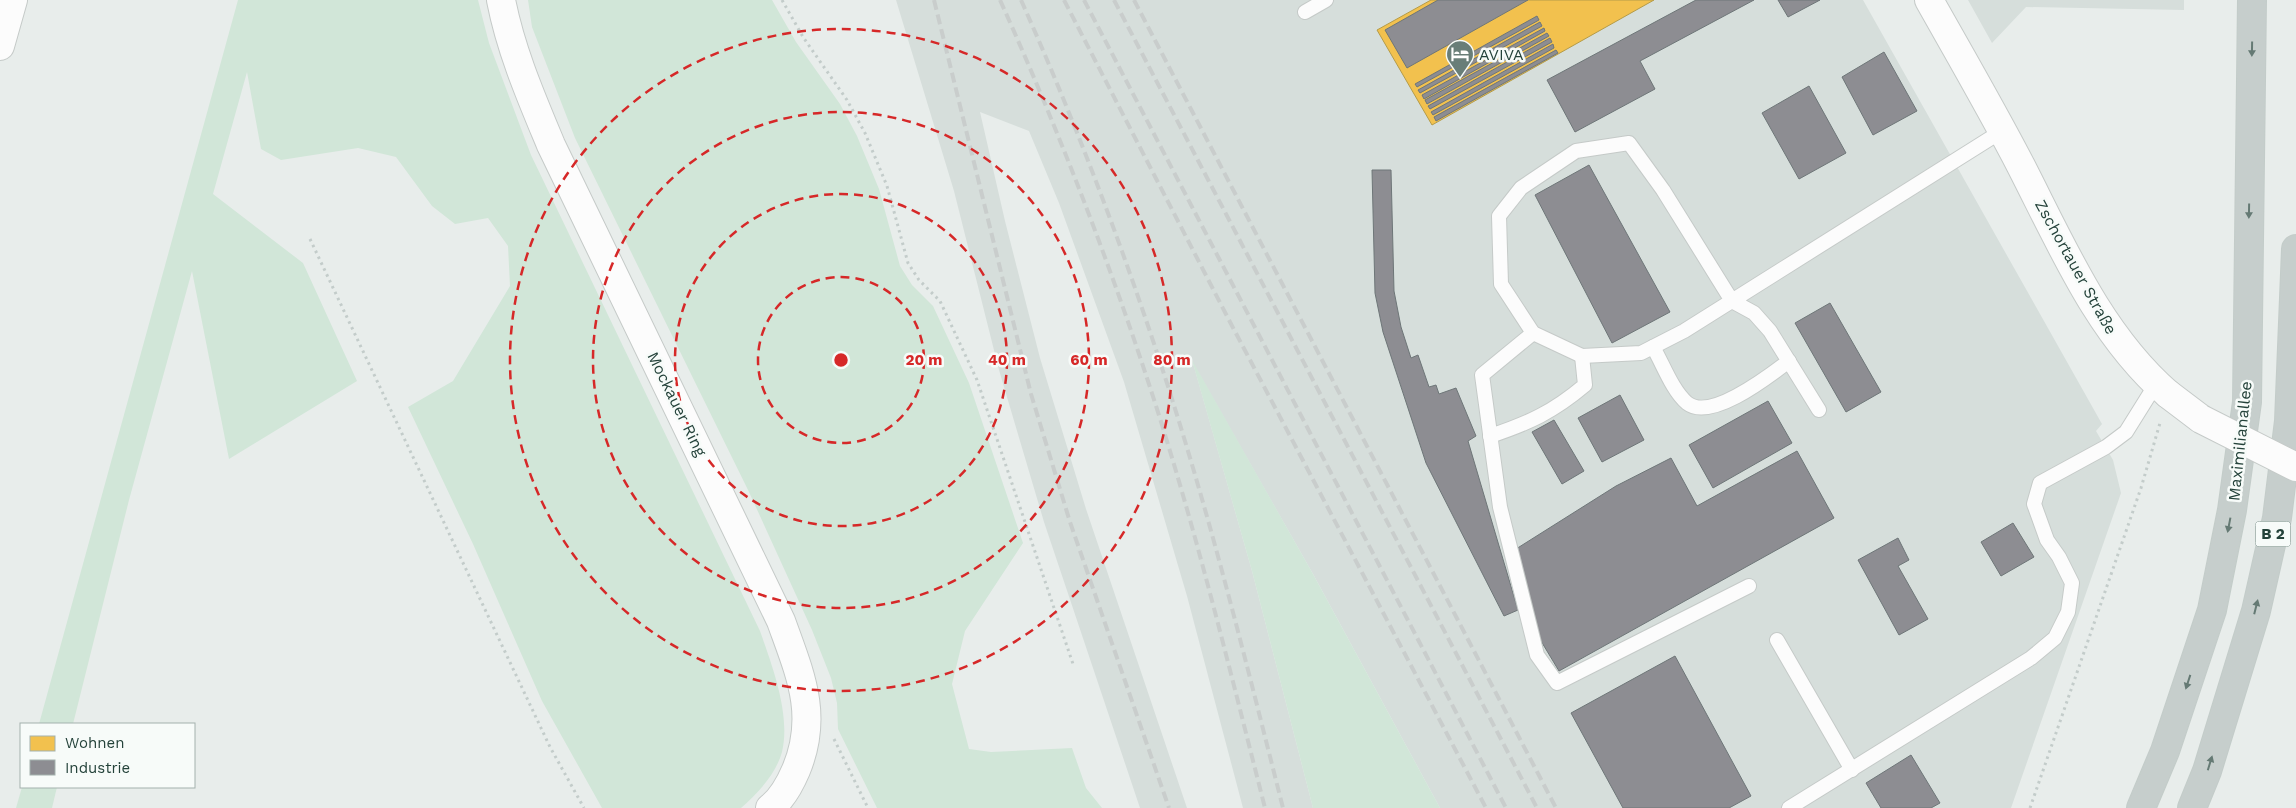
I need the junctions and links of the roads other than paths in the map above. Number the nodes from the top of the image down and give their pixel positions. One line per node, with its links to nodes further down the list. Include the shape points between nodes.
1 (13, 0): 7 (street)
2 (501, 0): 22 (street, Mockauer Ring, via 519,68 551,145 781,621 802,678 808,713 802,755 790,784)
3 (1326, 0): 6 (lane)
4 (1929, 0): 8 (street, Zschortauer Straße)
5 (2252, 0): 24 (highway, Maximilianallee, one-way to 24, via 2247,402 2232,510 2212,610 2165,752)
6 (1305, 12)
7 (0, 46)
8 (2002, 131): 10 (lane); 15 (street, Zschortauer Straße, via 2077,276 2118,341)
9 (2296, 249): 25 (highway, B 2, one-way to 9, via 2207,771 2256,611 2277,518 2289,421)
10 (1732, 301): 11 (lane, via 1663,190 1629,143 1584,150 1521,188 1499,216 1501,284); 12 (lane); 14 (lane, via 1754,313)
11 (1533, 333): 13 (lane); 17 (lane, via 1482,374)
12 (1653, 347): 13 (lane, via 1641,352); 14 (lane, via 1677,390 1688,403 1700,408 1720,404)
13 (1582, 356): 17 (lane, via 1585,385 1562,405 1529,423)
14 (1789, 361): 16 (lane)
15 (2162, 389): 18 (street, Zschortauer Straße, bridge, via 2201,419); 21 (lane, via 2126,432 2106,447 2040,483 2034,504 2047,540 2072,583 2068,612 2055,638 2031,658)
16 (1818, 410)
17 (1490, 436): 19 (lane, via 1500,507 1537,655 1557,684)
18 (2296, 467)
19 (1750, 586)
20 (1777, 640): 21 (lane)
21 (1852, 770): 23 (lane)
22 (770, 808)
23 (1789, 808)
24 (2141, 808)
25 (2192, 808)

